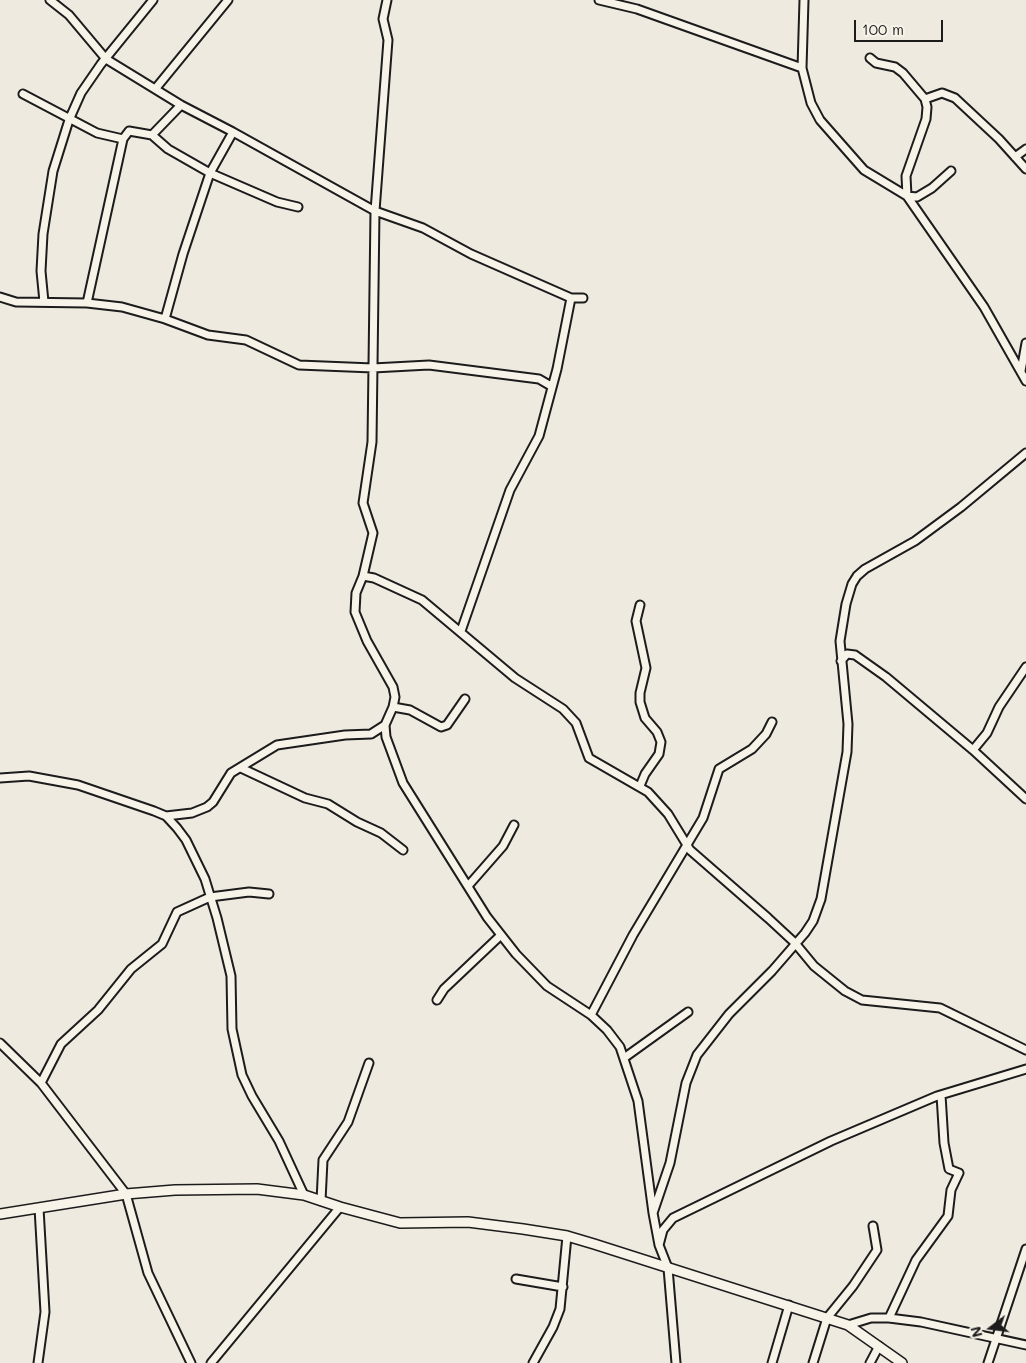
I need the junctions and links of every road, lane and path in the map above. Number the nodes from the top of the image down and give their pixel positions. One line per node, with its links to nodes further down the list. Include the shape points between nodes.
1 (50, 0): 8 (street, via 69,15)
2 (152, 0): 8 (street)
3 (228, 0): 10 (street)
4 (387, 0): 25 (street, via 383,19 388,40)
5 (599, 0): 9 (street, via 637,9)
6 (804, 0): 9 (street)
7 (870, 58): 12 (street, via 876,63 895,67)
8 (106, 59): 10 (street); 14 (street, via 81,93)
9 (802, 68): 23 (street, via 811,103 820,120 864,170)
10 (156, 88): 13 (street)
11 (23, 94): 14 (street)
12 (925, 99): 19 (street, via 942,93 955,98); 23 (street, via 928,107 926,119 906,176)
13 (181, 105): 15 (street); 16 (street)
14 (69, 120): 17 (street, via 97,133); 29 (street, via 53,171 43,234 41,271)
15 (233, 132): 22 (street); 25 (street)
16 (152, 135): 17 (street, via 129,131); 22 (street, via 168,149)
17 (123, 139): 30 (street)
18 (1026, 149): 19 (street)
19 (1015, 157): 20 (street)
20 (1026, 169)
21 (951, 171): 23 (street, via 917,197)
22 (210, 173): 24 (street, via 278,202); 31 (street)
23 (907, 196): 34 (street, via 984,307)
24 (298, 207)
25 (375, 211): 27 (street, via 423,228 471,254); 33 (street)
26 (0, 297): 29 (street, via 16,302)
27 (571, 298): 28 (street); 36 (street)
28 (583, 298)
29 (44, 302): 30 (street)
30 (87, 303): 31 (street, via 122,307)
31 (165, 319): 33 (street, via 208,335 246,340 299,365)
32 (1026, 344): 34 (street)
33 (373, 368): 36 (street, via 429,365 539,379); 38 (street, via 372,442 363,503 373,534)
34 (1021, 372): 35 (street)
35 (1026, 381)
36 (552, 386): 40 (street, via 539,436 510,490)
37 (1026, 453): 41 (street, via 915,541 857,576 842,625)
38 (363, 576): 40 (street, via 422,600); 44 (street, via 356,592 355,612 394,687)
39 (640, 605): 50 (street, via 636,621 646,668 640,702 645,718 658,732 661,742 660,754)
40 (461, 631): 50 (street, via 515,678 570,714 589,758)
41 (841, 661): 47 (street, via 847,654 855,655 886,676); 60 (street, via 848,724 833,838 821,899 813,921)
42 (1026, 667): 47 (street, via 999,706 987,733)
43 (465, 699): 44 (street, via 447,725 442,727 410,710)
44 (393, 707): 46 (street)
45 (772, 722): 54 (street, via 752,749 719,769 703,818)
46 (385, 725): 48 (street, via 371,734 277,745); 56 (street, via 388,746 403,783)
47 (973, 750): 51 (street)
48 (241, 768): 52 (street, via 231,773 213,802 206,807 184,815); 55 (street, via 305,798 328,804 381,833)
49 (0, 778): 52 (street, via 29,776 78,785)
50 (640, 786): 54 (street, via 668,814)
51 (1026, 799)
52 (166, 816): 58 (street, via 186,840)
53 (514, 825): 56 (street, via 503,846)
54 (686, 846): 60 (street); 63 (street, via 608,978)
55 (403, 850)
56 (468, 886): 59 (street)
57 (269, 894): 58 (street, via 236,893)
58 (210, 897): 69 (street, via 177,912 162,944 131,969 98,1010 61,1044); 72 (street, via 231,976 232,1029 242,1074 279,1140)
59 (501, 935): 61 (street, via 444,989); 63 (street, via 547,986)
60 (795, 944): 65 (street, via 814,966 854,997 940,1008); 76 (street, via 729,1014 697,1055 686,1083 670,1163)
61 (437, 1000)
62 (688, 1012): 66 (street)
63 (591, 1015): 66 (street, via 607,1030)
64 (0, 1043): 69 (street)
65 (1026, 1050)
66 (624, 1058): 76 (street, via 638,1100)
67 (369, 1063): 73 (street, via 348,1122 323,1160)
68 (1026, 1069): 70 (street)
69 (41, 1083): 71 (street)
70 (941, 1095): 80 (street, via 831,1141 692,1207 673,1218 663,1230); 87 (street, via 949,1169 959,1173 951,1190 948,1216 916,1260)
71 (126, 1194): 72 (main road, via 257,1189); 74 (main road); 93 (street, via 148,1273)
72 (304, 1195): 73 (main road)
73 (321, 1201): 75 (main road)
74 (39, 1208): 77 (main road); 92 (street, via 45,1312)
75 (340, 1208): 79 (main road, via 400,1223 468,1222); 94 (street)
76 (653, 1213): 80 (street)
77 (0, 1214)
78 (873, 1226): 86 (street, via 877,1250)
79 (567, 1236): 82 (main road); 84 (street)
80 (658, 1245): 82 (street)
81 (1026, 1249): 89 (street)
82 (668, 1268): 85 (main road); 96 (street)
83 (516, 1279): 84 (street)
84 (563, 1287): 95 (street, via 554,1327)
85 (788, 1305): 86 (main road); 97 (street)
86 (827, 1318): 88 (main road); 98 (street)
87 (889, 1318): 88 (street, via 871,1318); 89 (street)
88 (848, 1325): 91 (main road)
89 (997, 1340): 90 (street); 101 (street)
90 (1026, 1345)
91 (879, 1346): 99 (street); 100 (main road)
92 (38, 1363)
93 (190, 1363)
94 (211, 1363)
95 (533, 1363)
96 (676, 1363)
97 (772, 1363)
98 (813, 1363)
99 (870, 1363)
100 (902, 1363)
101 (988, 1363)

